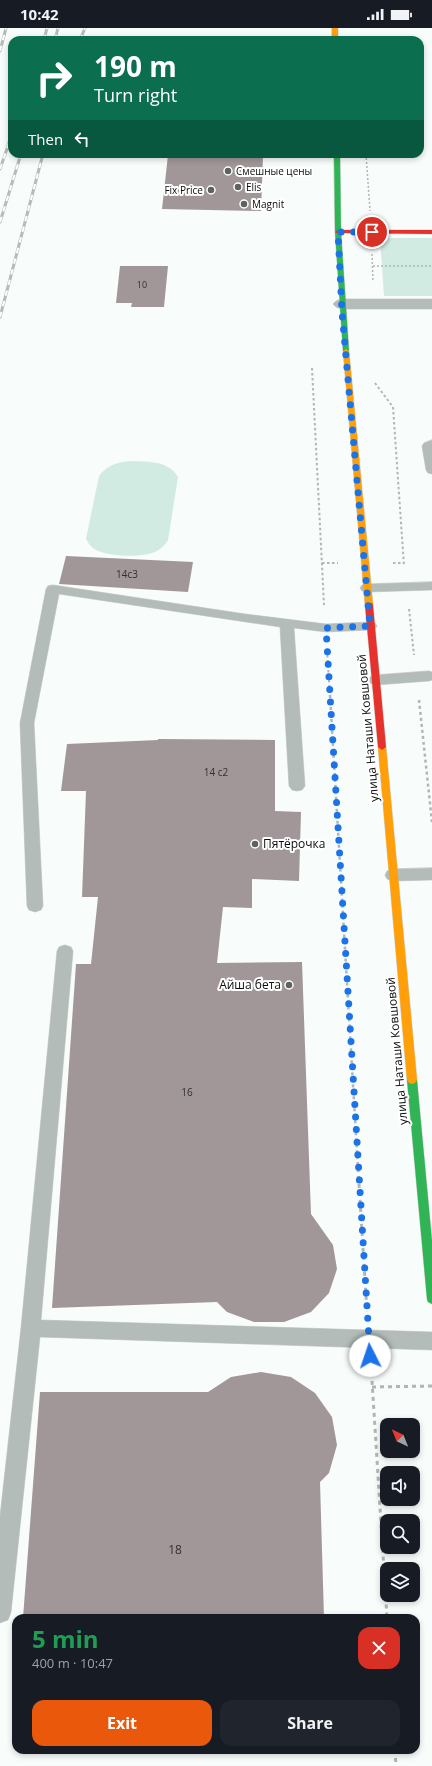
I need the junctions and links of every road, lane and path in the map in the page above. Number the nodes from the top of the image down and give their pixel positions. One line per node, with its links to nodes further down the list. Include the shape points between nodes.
1 (337, 158): 2 (street, улица Наташи Ковшовой)
2 (338, 232): 3 (street); 6 (street, улица Наташи Ковшовой)
3 (432, 232)
4 (372, 266): 5 (path)
5 (432, 266)
6 (341, 304): 7 (street); 14 (street, улица Наташи Ковшовой)
7 (432, 304)
8 (312, 368): 17 (path)
9 (373, 379): 13 (path, via 393,407)
10 (432, 444): 11 (lane, via 428,446)
11 (432, 470)
12 (432, 586): 13 (lane)
13 (406, 587): 14 (lane); 18 (path)
14 (367, 588): 16 (street, улица Наташи Ковшовой)
15 (287, 622): 17 (lane); 20 (lane); 24 (lane, via 53,589 27,722)
16 (370, 626): 17 (lane); 19 (street, улица Наташи Ковшовой)
17 (326, 628): 28 (path)
18 (427, 677): 19 (lane); 21 (path)
19 (375, 680): 23 (street, улица Наташи Ковшовой)
20 (297, 786)
21 (432, 822)
22 (432, 874): 23 (lane)
23 (393, 875): 26 (street, улица Наташи Ковшовой)
24 (35, 906)
25 (65, 951): 27 (lane)
26 (432, 1299)
27 (31, 1328): 28 (lane); 32 (lane)
28 (369, 1340): 29 (lane); 31 (path)
29 (432, 1342)
30 (432, 1386): 31 (path)
31 (372, 1387): 33 (path)
32 (0, 1612)
33 (387, 1614)
34 (395, 1754): 35 (path)
35 (396, 1766)

